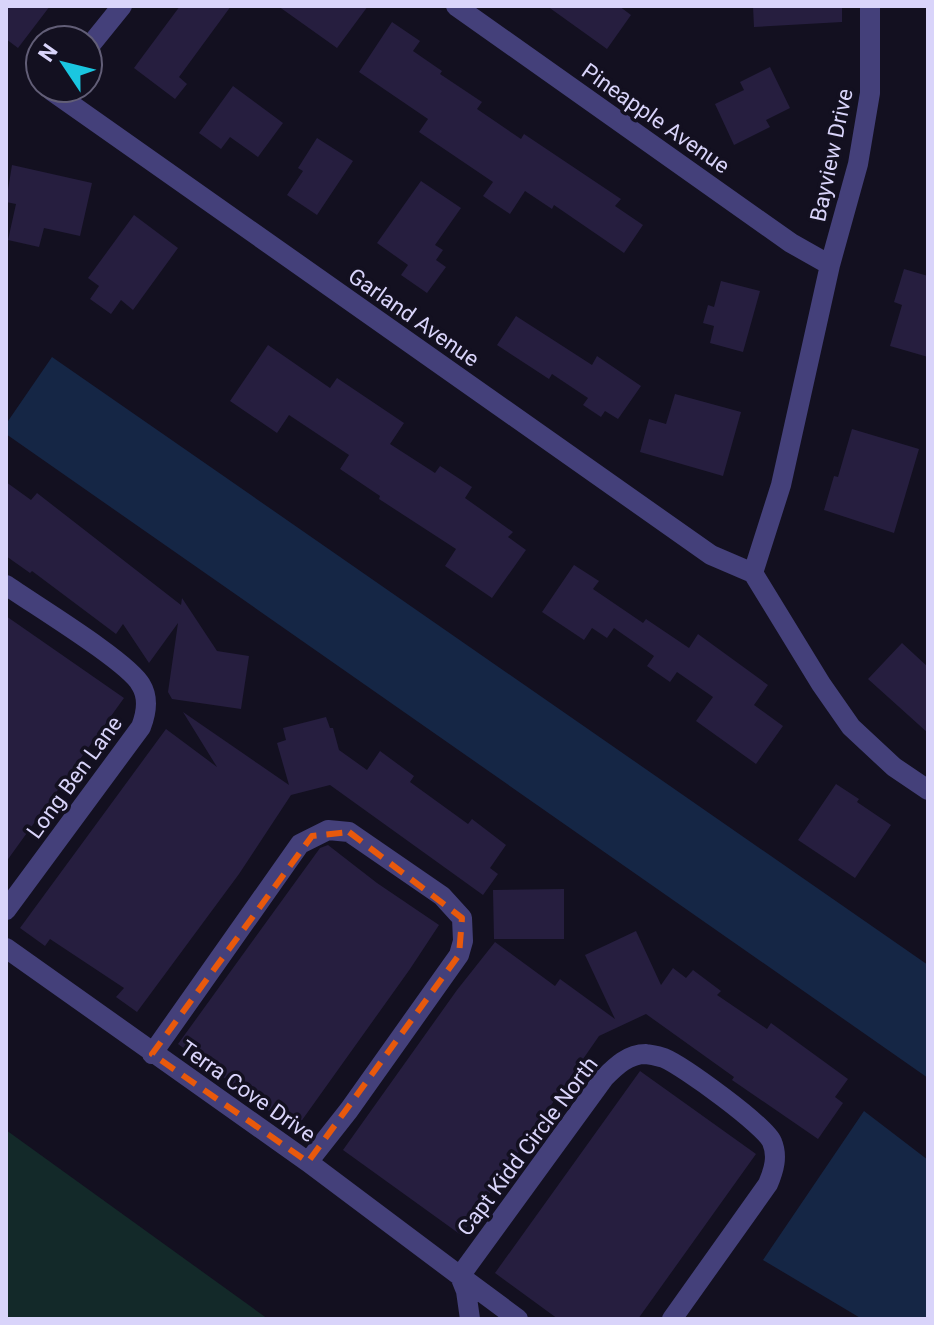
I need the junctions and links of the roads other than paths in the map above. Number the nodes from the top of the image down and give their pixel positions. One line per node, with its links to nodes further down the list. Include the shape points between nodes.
1 (122, 6): 4 (street)
2 (456, 6): 6 (street, Pineapple Avenue, via 791,243)
3 (870, 6): 6 (street, Bayview Drive, via 870,93 858,164)
4 (104, 28)
5 (74, 104): 7 (street, Garland Avenue, via 711,555)
6 (830, 265): 7 (street, via 781,485)
7 (753, 573): 9 (street, via 851,727)
8 (6, 585): 10 (street, Long Ben Lane, via 131,672 145,694 146,713 141,727)
9 (928, 790)
10 (6, 910)
11 (6, 948): 12 (street, Terra Cove Drive)
12 (152, 1054): 13 (street, Terra Cove Drive); 13 (street, via 300,844 328,830 349,832 442,896 462,918 459,955)
13 (308, 1162): 14 (street, Terra Cove Drive)
14 (460, 1276): 15 (street); 16 (street, Terra Cove Drive); 17 (street, Capt Kidd Circle North, via 604,1078 622,1061 641,1054 669,1061 744,1114 765,1130 774,1150 768,1184)
15 (470, 1319)
16 (518, 1319)
17 (672, 1319)

